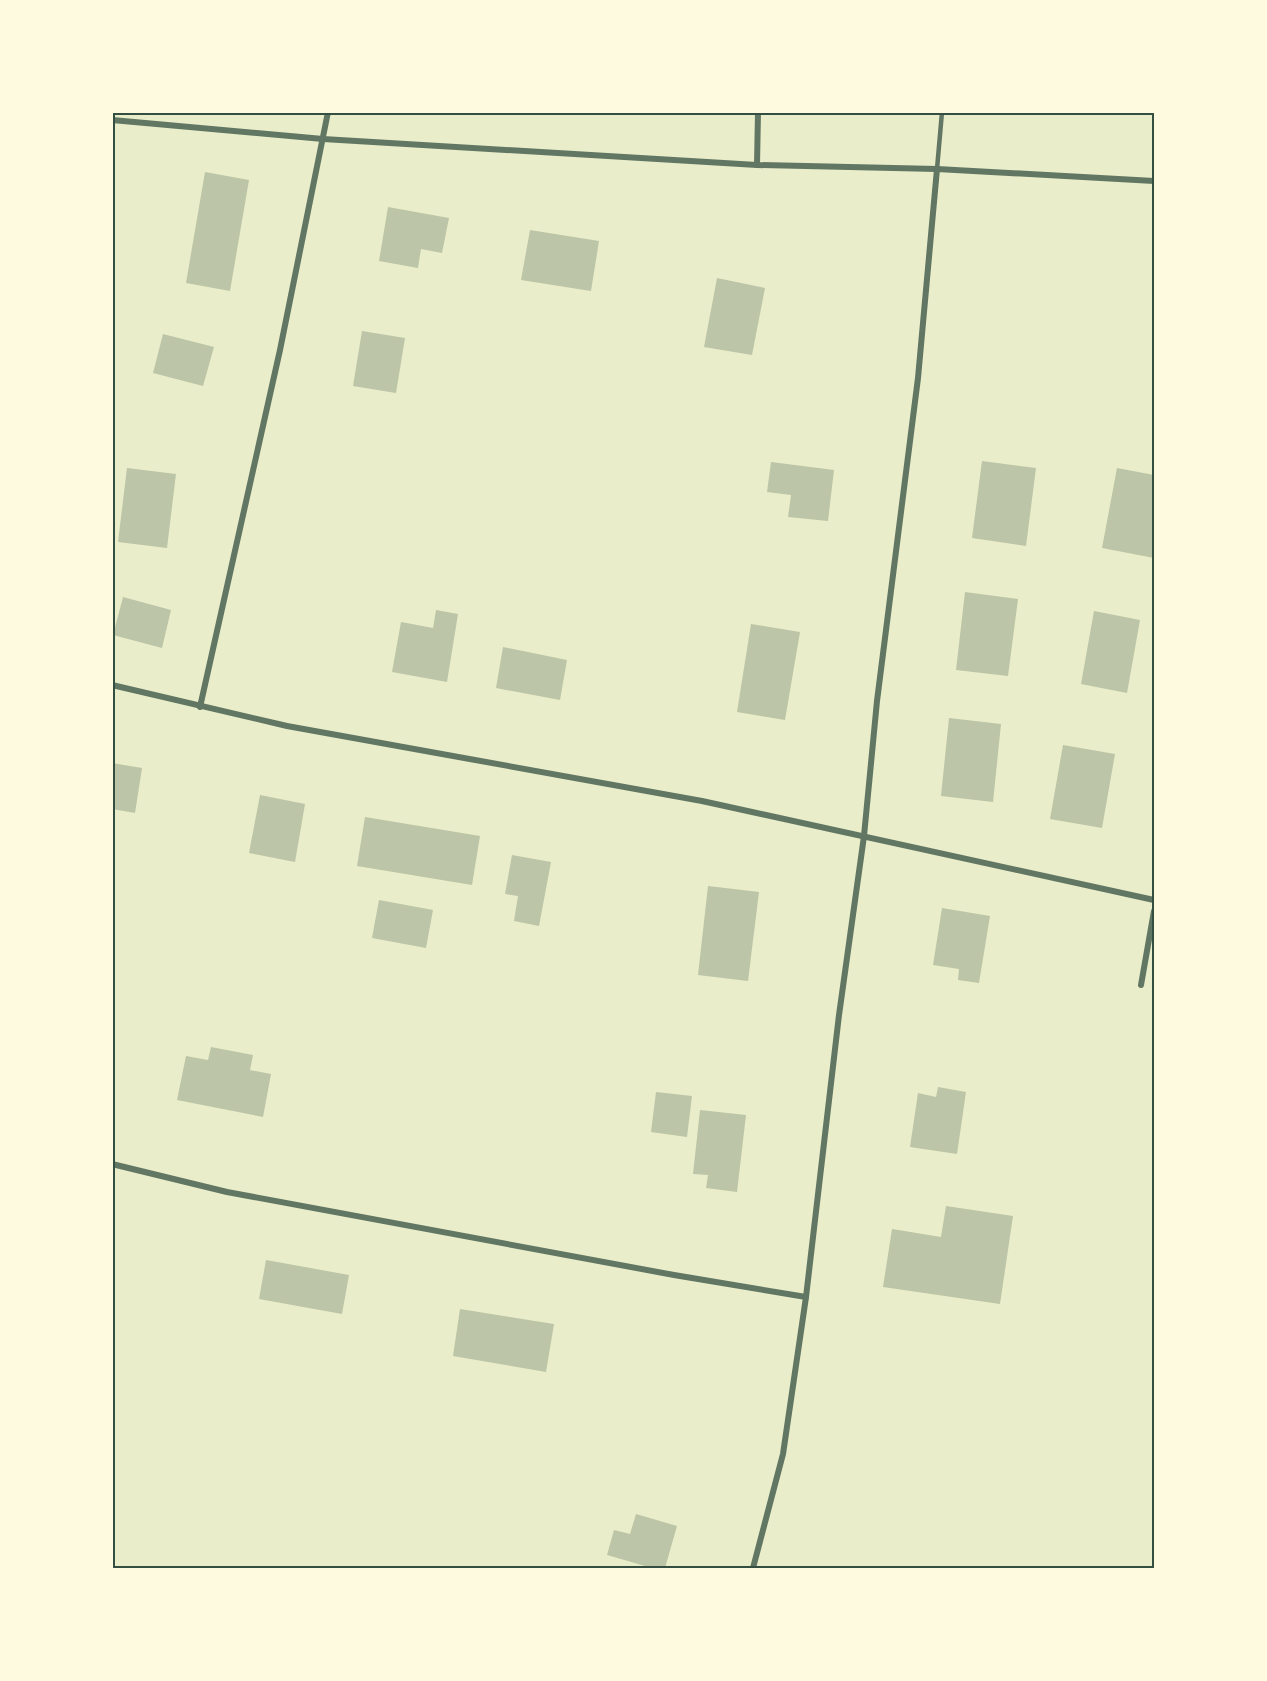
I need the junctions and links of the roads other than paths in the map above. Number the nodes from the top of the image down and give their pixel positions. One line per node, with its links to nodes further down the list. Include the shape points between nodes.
1 (328, 112): 5 (street)
2 (758, 112): 6 (street)
3 (942, 112): 7 (lane)
4 (112, 120): 5 (street)
5 (323, 139): 6 (street); 10 (street)
6 (757, 165): 7 (street)
7 (937, 169): 8 (street); 11 (street, via 918,378)
8 (1155, 181)
9 (112, 685): 10 (street)
10 (200, 707): 11 (street, via 702,801)
11 (864, 836): 12 (street); 16 (street)
12 (1155, 900)
13 (1155, 911): 14 (street)
14 (1141, 985)
15 (112, 1164): 16 (street, via 227,1192)
16 (806, 1297): 17 (street, via 783,1454)
17 (753, 1569)

